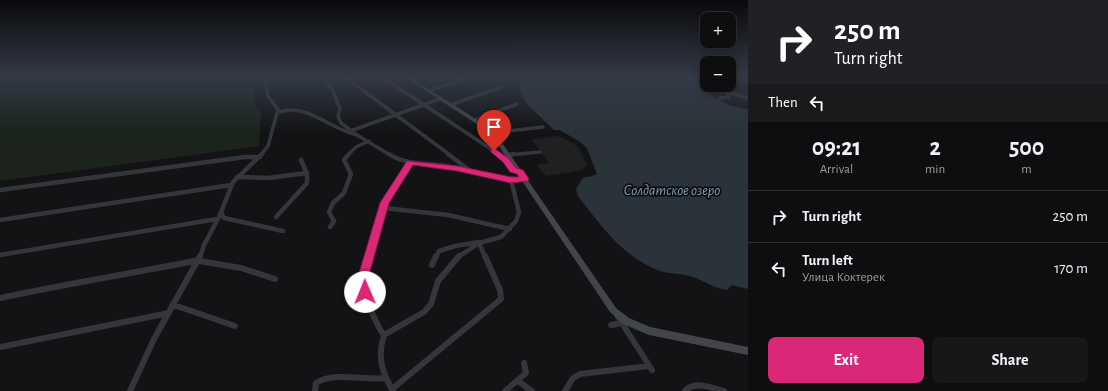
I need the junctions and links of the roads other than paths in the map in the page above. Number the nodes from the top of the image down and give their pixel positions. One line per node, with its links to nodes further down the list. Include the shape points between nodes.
1 (267, 95): 13 (street)
2 (335, 95): 17 (street, via 339,105 340,121)
3 (370, 95): 14 (street)
4 (410, 95): 10 (street)
5 (434, 95): 9 (main road)
6 (478, 95): 12 (street)
7 (728, 95): 8 (street)
8 (720, 98)
9 (440, 99): 10 (street); 12 (main road)
10 (424, 104): 14 (street); 27 (street, via 494,151 506,160 513,170)
11 (517, 104): 15 (street)
12 (450, 105): 15 (main road)
13 (279, 111): 19 (street, via 299,110); 23 (street, via 270,132 268,146)
14 (395, 114): 17 (street); 26 (street)
15 (474, 120): 18 (main road)
16 (543, 127): 18 (street)
17 (350, 131): 19 (street)
18 (492, 133): 22 (main road)
19 (357, 135): 20 (street)
20 (369, 141): 25 (street, via 391,156); 39 (street, via 356,147 345,159 351,174 343,195 335,200 329,212 334,221)
21 (540, 152): 22 (street)
22 (508, 155): 27 (main road)
23 (260, 157): 29 (street); 33 (street)
24 (301, 160): 28 (street)
25 (410, 162): 26 (street); 34 (street, via 387,198)
26 (471, 171): 31 (street)
27 (520, 172): 30 (main road)
28 (307, 173): 29 (street, via 268,178); 36 (street, via 309,179 305,188)
29 (237, 177): 32 (street)
30 (525, 179): 31 (street); 50 (main road)
31 (511, 180): 40 (street, via 519,212)
32 (231, 185): 35 (street); 38 (street)
33 (0, 190)
34 (384, 208): 40 (street, via 448,214); 53 (street, via 362,280 371,311 379,330)
35 (221, 212): 37 (street); 41 (street, via 224,218)
36 (276, 217)
37 (217, 219): 43 (street); 44 (street, via 204,245)
38 (0, 220)
39 (330, 227)
40 (510, 229): 42 (street, via 501,237)
41 (283, 231)
42 (481, 242): 45 (street, via 439,251); 53 (street, via 450,264 438,281 431,304 424,312); 59 (street, via 500,290 501,299)
43 (0, 255)
44 (200, 260): 46 (street, via 241,268); 47 (street); 48 (street)
45 (432, 265)
46 (275, 279)
47 (0, 298)
48 (174, 305): 49 (street); 52 (street)
49 (169, 313): 54 (street); 60 (street)
50 (619, 319): 51 (street); 55 (main road, via 649,331); 64 (street, via 651,368 580,374 573,378)
51 (611, 325)
52 (235, 326)
53 (384, 335): 57 (street, via 379,358)
54 (0, 347)
55 (748, 351)
56 (524, 363): 58 (street, via 526,372)
57 (386, 378): 59 (street); 61 (street, via 323,378 316,382)
58 (518, 381): 62 (street); 63 (street)
59 (392, 390)
60 (130, 391)
61 (315, 391)
62 (505, 391)
63 (532, 391)
64 (565, 391)
65 (685, 391): 66 (street, via 690,386)
66 (724, 391)

